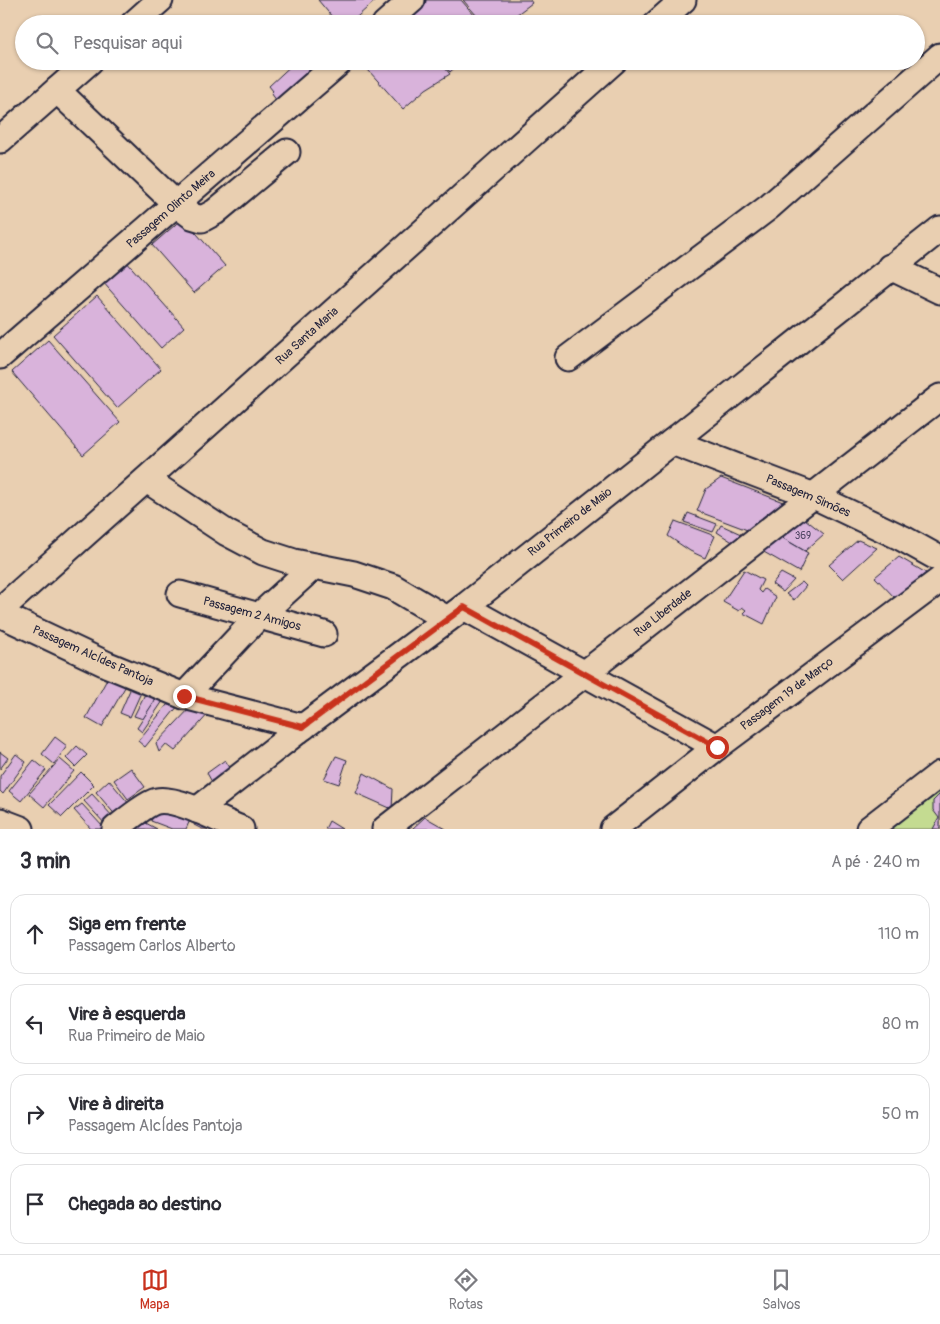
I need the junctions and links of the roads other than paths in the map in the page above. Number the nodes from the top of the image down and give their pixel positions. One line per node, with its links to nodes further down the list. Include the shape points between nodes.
1 (160, 0): 4 (street)
2 (412, 0): 5 (street)
3 (682, 0): 6 (street)
4 (143, 15)
5 (394, 15)
6 (666, 15)
7 (940, 56): 8 (street)
8 (925, 69)
9 (79, 70): 13 (street)
10 (331, 70): 16 (street, Passagem Olinto Meira)
11 (604, 70): 24 (street, Rua Santa Maria)
12 (924, 70): 21 (street, via 769,207)
13 (56, 90): 14 (street); 16 (street)
14 (0, 140)
15 (287, 152): 16 (street, via 216,212 202,219)
16 (176, 204): 20 (street, Passagem Olinto Meira)
17 (940, 229): 18 (street, Rua Primeiro de Maio)
18 (890, 267): 19 (street); 23 (street, Rua Primeiro de Maio)
19 (940, 291)
20 (0, 356)
21 (568, 358)
22 (940, 397): 25 (street, Rua Liberdade)
23 (672, 442): 25 (street, Passagem Simões); 31 (street, Rua Primeiro de Maio)
24 (147, 480): 27 (street, via 227,533 263,552); 30 (street, Rua Santa Maria)
25 (814, 496): 26 (street, Passagem Simões); 34 (street, Rua Liberdade)
26 (940, 559)
27 (314, 566): 31 (street, via 354,574); 32 (street)
28 (940, 580): 37 (street, Passagem 19 de Março)
29 (180, 594): 32 (street, Passagem 2 Amigos)
30 (0, 612): 35 (street, Passagem AlcÍdes Pantoja, via 108,666)
31 (455, 613): 34 (street); 36 (street, Rua Primeiro de Maio)
32 (259, 616): 33 (street, Passagem 2 Amigos); 35 (street)
33 (324, 634)
34 (584, 674): 37 (street); 44 (street, Rua Liberdade)
35 (184, 696): 36 (street, Passagem AlcÍdes Pantoja)
36 (303, 727): 39 (street, Rua Primeiro de Maio)
37 (717, 747): 45 (street, Passagem 19 de Março)
38 (940, 774): 46 (street)
39 (197, 810): 42 (street, via 168,801 155,801); 43 (street)
40 (0, 821): 41 (street)
41 (21, 829)
42 (114, 829)
43 (241, 829)
44 (385, 829)
45 (613, 829)
46 (869, 829)

